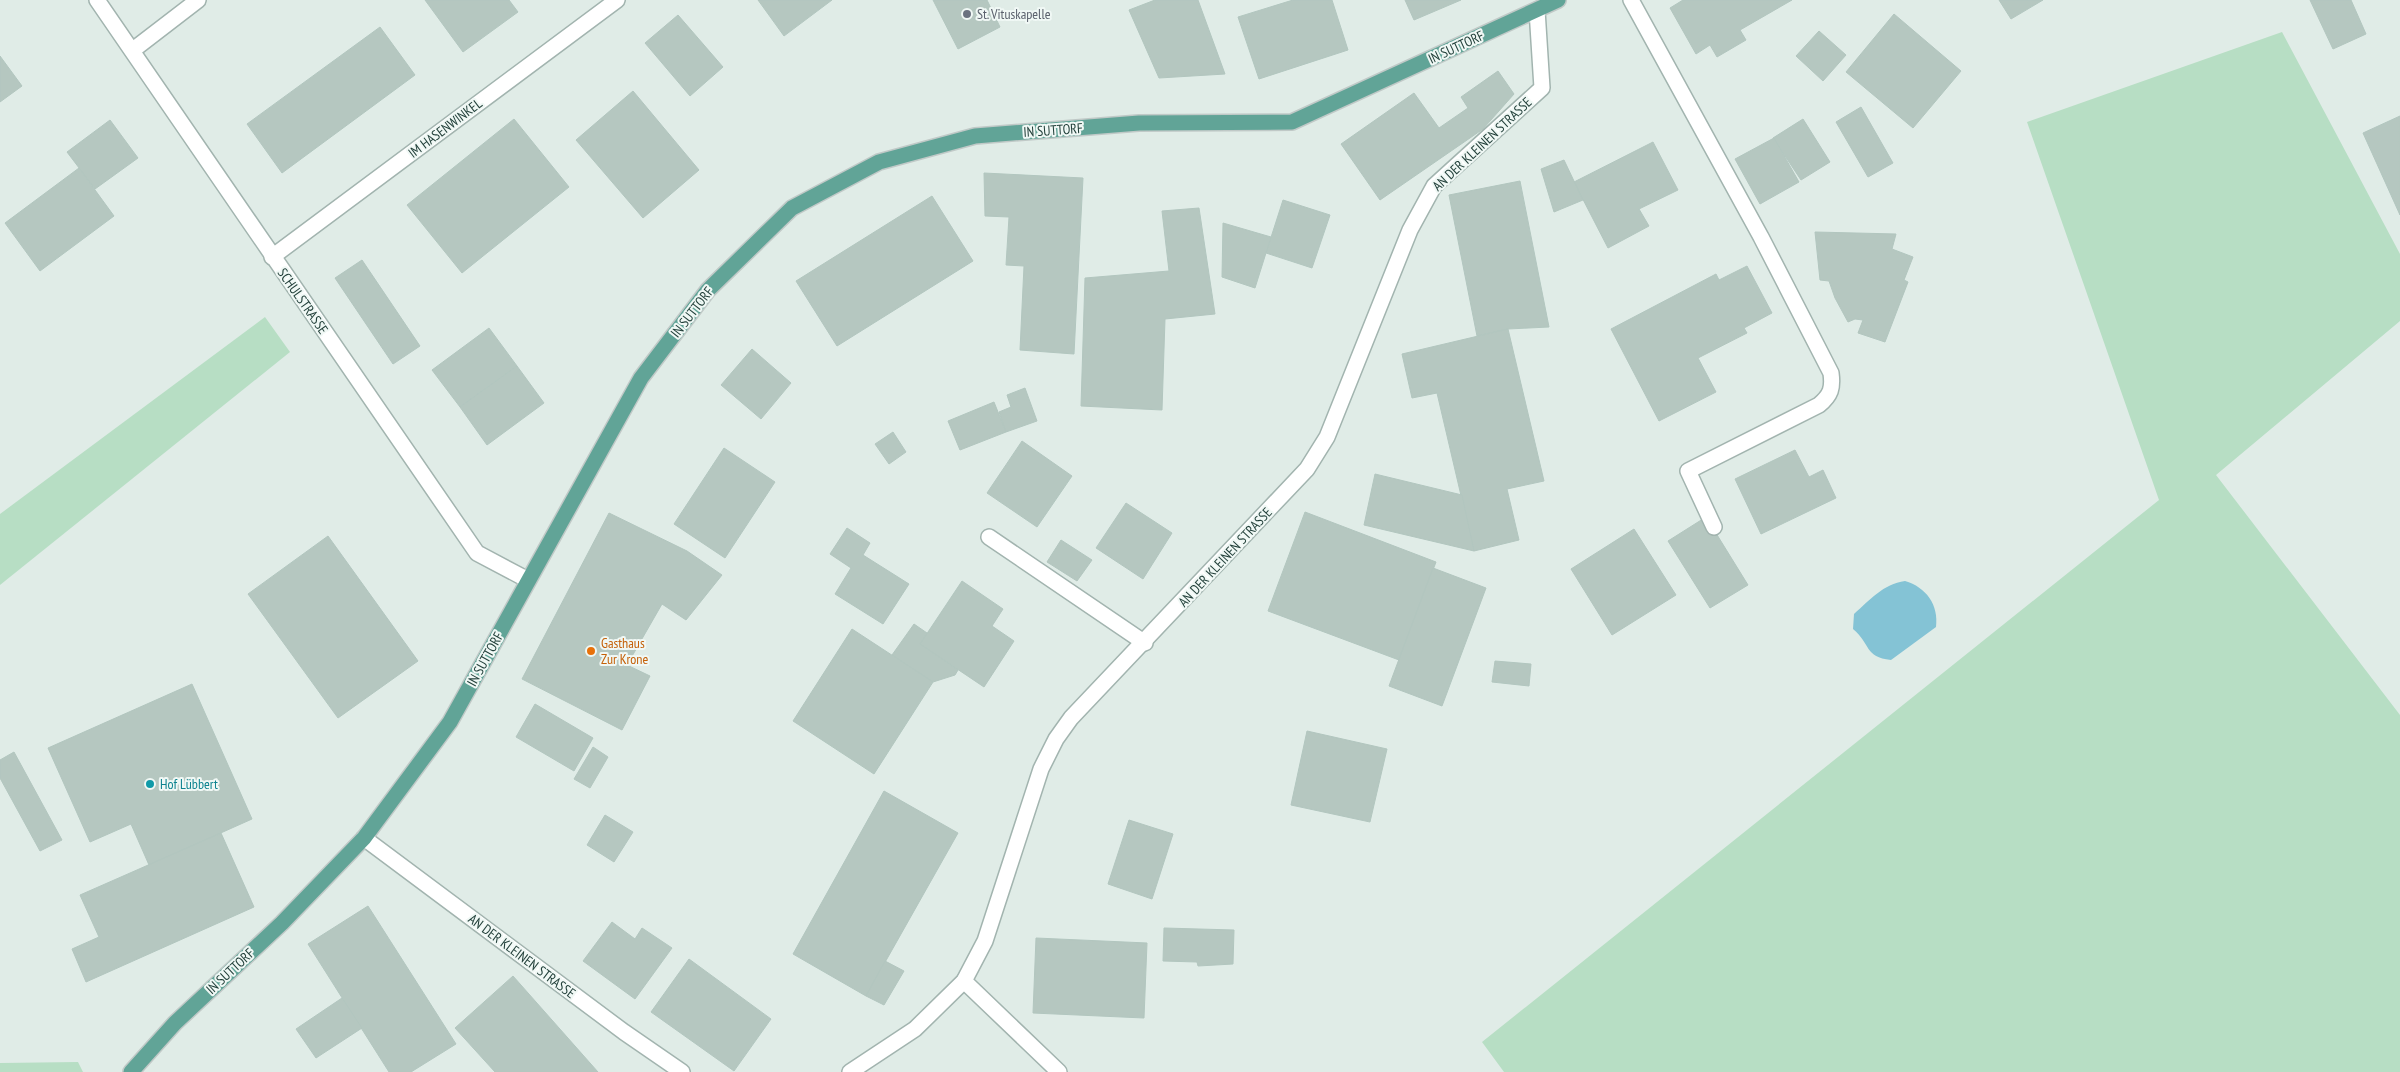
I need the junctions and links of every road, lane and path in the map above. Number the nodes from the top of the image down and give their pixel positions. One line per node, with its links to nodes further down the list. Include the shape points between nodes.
1 (97, 0): 7 (street, SCHULSTRASSE)
2 (198, 0): 7 (street)
3 (617, 0): 8 (street, IM HASENWINKEL)
4 (1558, 0): 6 (main road, IN SUTTORF)
5 (1631, 0): 9 (street, via 1761,238 1830,373 1833,386 1829,397 1819,405 1688,471)
6 (1537, 10): 11 (main road, IN SUTTORF, via 1292,122 1139,123 975,136 880,162 792,208 708,290 641,378); 12 (street, AN DER KLEINEN STRASSE, via 1542,88 1434,186 1410,230 1322,445 1307,469)
7 (132, 50): 8 (street, SCHULSTRASSE)
8 (272, 257): 11 (street, SCHULSTRASSE, via 477,554)
9 (1714, 526)
10 (989, 537): 12 (street)
11 (528, 580): 13 (main road, IN SUTTORF, via 450,722)
12 (1145, 643): 14 (street, AN DER KLEINEN STRASSE, via 1089,699 1056,739 1041,769 985,941)
13 (364, 838): 15 (main road, IN SUTTORF, via 282,923 175,1023); 16 (street, AN DER KLEINEN STRASSE)
14 (964, 981): 17 (street, AN DER KLEINEN STRASSE, via 914,1028); 18 (street)
15 (131, 1072)
16 (682, 1072)
17 (850, 1072)
18 (1059, 1072)

